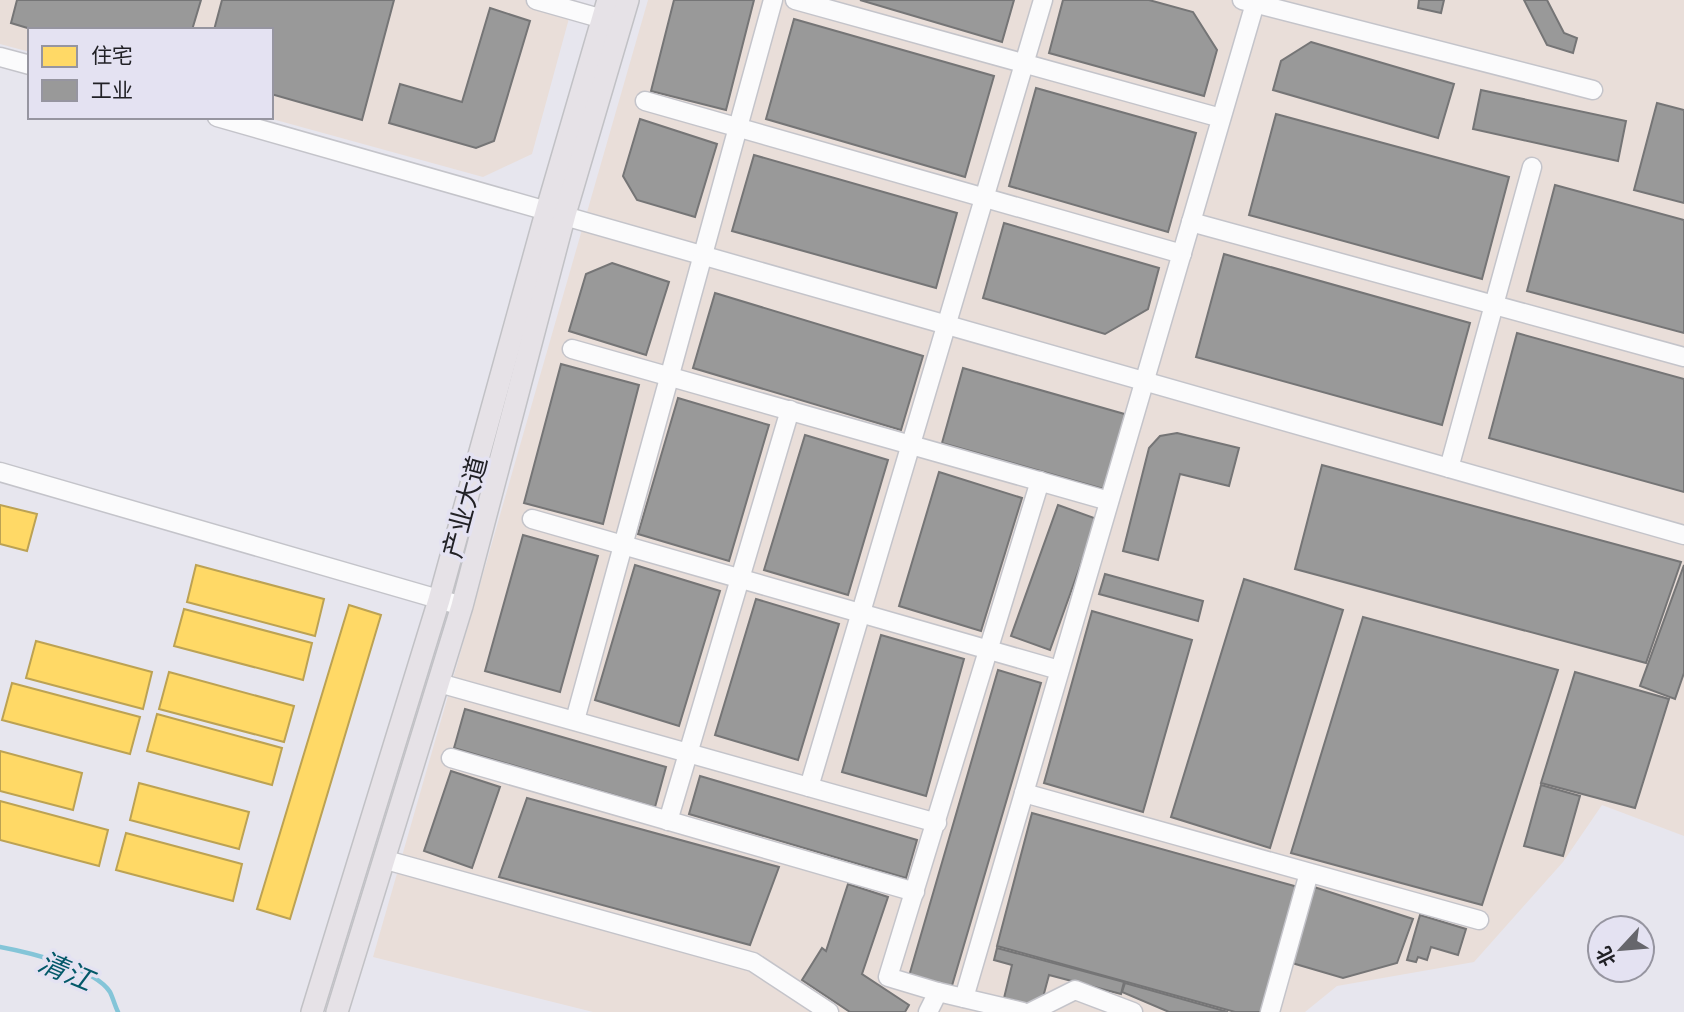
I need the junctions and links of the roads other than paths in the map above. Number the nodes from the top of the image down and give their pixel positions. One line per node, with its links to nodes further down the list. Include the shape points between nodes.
1 (536, 0): 7 (street)
2 (628, 0): 18 (main road, 产业大道)
3 (773, 0): 15 (street)
4 (795, 0): 10 (street)
5 (1044, 0): 10 (street)
6 (1251, 1): 11 (street); 13 (street)
7 (606, 9): 18 (main road, 产业大道)
8 (0, 57): 9 (street)
9 (28, 64)
10 (1024, 64): 13 (street); 17 (street)
11 (1593, 90)
12 (645, 101): 15 (street)
13 (1221, 118): 19 (street)
14 (224, 119): 18 (street)
15 (738, 128): 17 (street); 20 (street)
16 (1532, 167): 22 (street)
17 (985, 198): 21 (street); 23 (street)
18 (556, 211): 20 (street); 38 (main road, 产业大道); 39 (main road, 产业大道)
19 (1191, 222): 21 (street); 22 (street)
20 (703, 253): 23 (street); 26 (street)
21 (1182, 254): 27 (street)
22 (1494, 305): 25 (street); 30 (street)
23 (947, 324): 27 (street); 29 (street)
24 (572, 349): 26 (street)
25 (1684, 357)
26 (670, 376): 28 (street); 36 (street)
27 (1145, 380): 30 (street); 33 (street)
28 (790, 410): 29 (street); 37 (street)
29 (911, 445): 32 (street); 40 (street)
30 (1449, 468): 35 (street)
31 (0, 472): 38 (street)
32 (1040, 481): 33 (street); 41 (street)
33 (1109, 501): 42 (street)
34 (531, 519): 36 (street)
35 (1684, 535)
36 (623, 545): 37 (street); 44 (street)
37 (740, 579): 40 (street); 45 (street)
38 (439, 600): 39 (street); 57 (main road, 产业大道)
39 (462, 606): 43 (main road, 产业大道)
40 (861, 613): 41 (street); 47 (street)
41 (989, 650): 42 (street); 50 (street)
42 (1059, 670): 48 (street)
43 (439, 683): 44 (street); 51 (main road, 产业大道)
44 (575, 720): 45 (street)
45 (688, 752): 47 (street); 49 (street)
46 (451, 758): 49 (street)
47 (809, 787): 50 (street)
48 (1024, 793): 52 (street); 56 (street)
49 (668, 821): 53 (street)
50 (937, 823): 53 (street)
51 (386, 860): 58 (main road, 产业大道); 59 (street, via 753,961)
52 (1309, 873): 54 (street); 64 (street)
53 (915, 892): 55 (street, via 888,977)
54 (1479, 920)
55 (938, 992): 56 (street); 60 (street)
56 (964, 998): 61 (street)
57 (312, 1012)
58 (337, 1012)
59 (829, 1012)
60 (928, 1012)
61 (1023, 1012)
62 (1031, 1012): 63 (street, via 1075,990)
63 (1133, 1012)
64 (1270, 1012)

